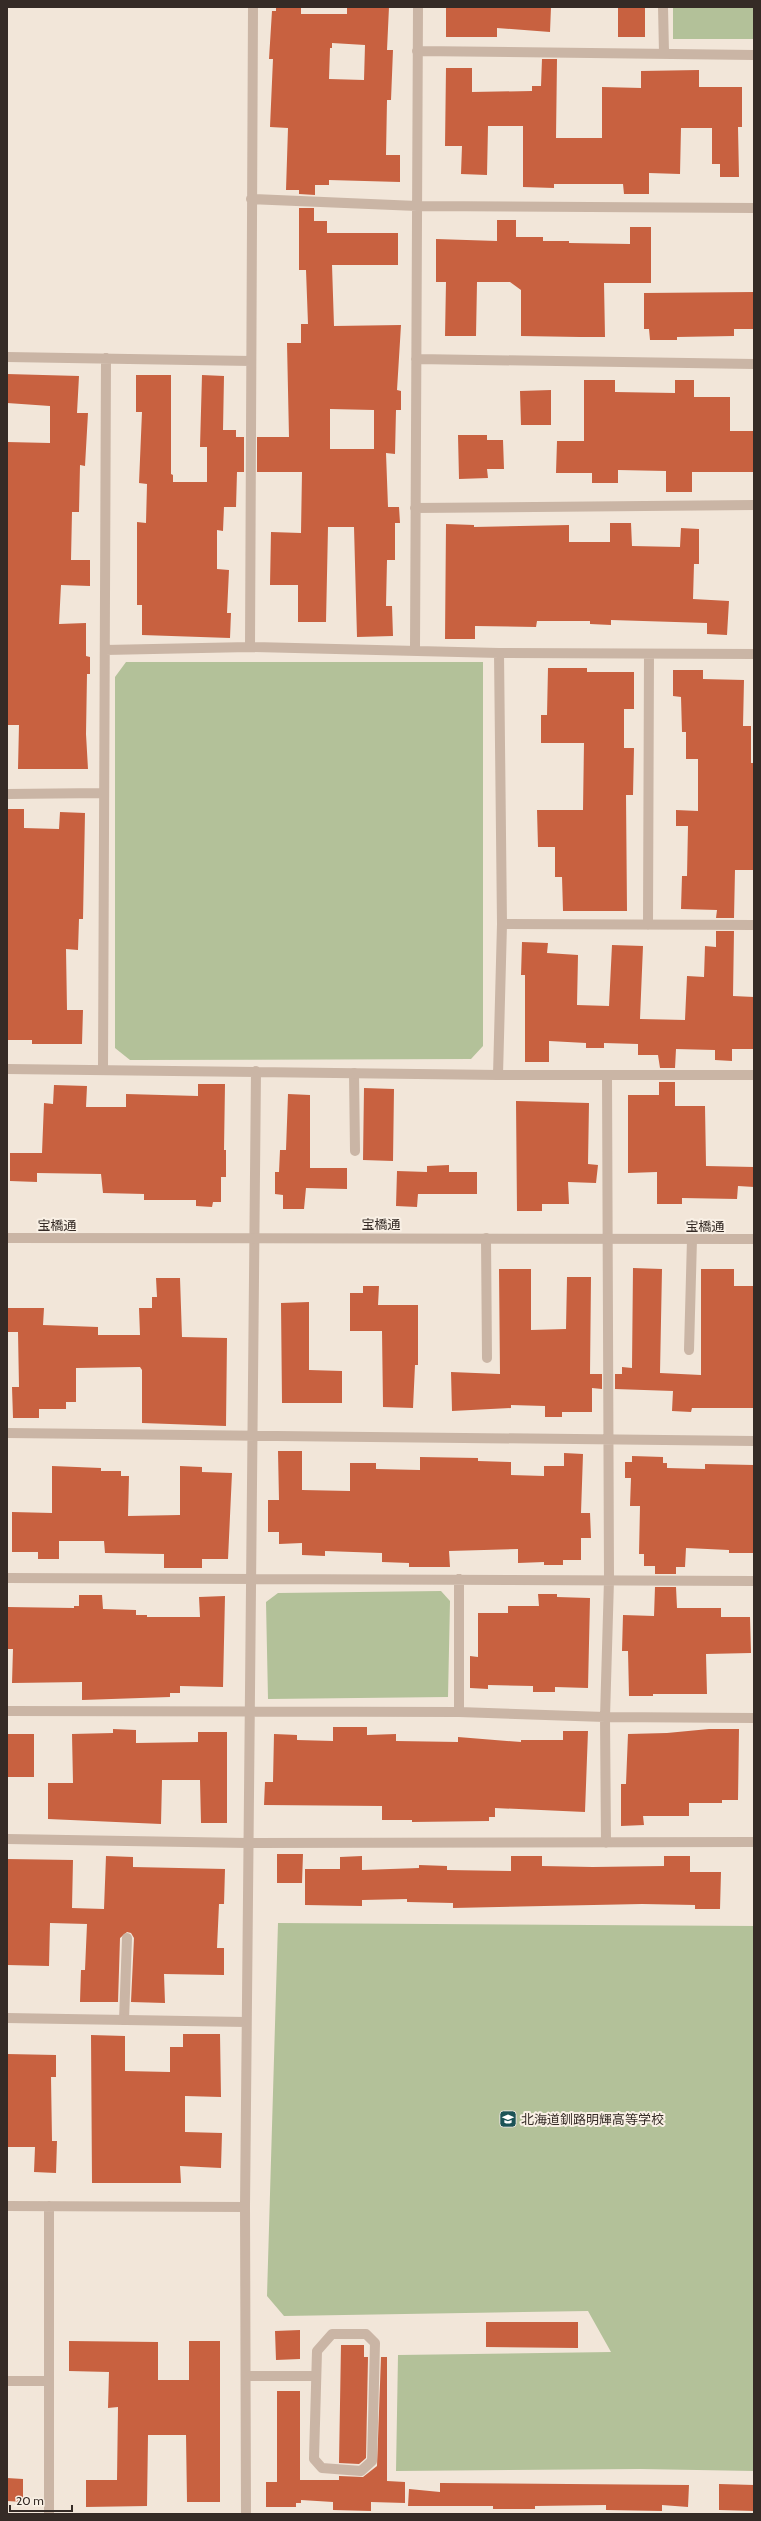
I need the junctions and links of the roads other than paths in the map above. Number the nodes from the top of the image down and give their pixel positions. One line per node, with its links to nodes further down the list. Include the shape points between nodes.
1 (253, 7): 7 (street)
2 (418, 7): 4 (street)
3 (663, 7): 5 (street)
4 (418, 51): 5 (street); 8 (street)
5 (664, 52): 6 (street)
6 (754, 55)
7 (251, 199): 8 (street); 13 (street)
8 (417, 206): 9 (street); 12 (street)
9 (754, 208)
10 (7, 357): 11 (street)
11 (106, 358): 13 (street); 18 (street)
12 (416, 359): 14 (street); 16 (street)
13 (251, 361): 17 (street)
14 (754, 364)
15 (754, 505): 16 (street)
16 (416, 508): 19 (street)
17 (250, 647): 18 (street); 19 (street, via 346,651)
18 (105, 650): 23 (street)
19 (415, 650): 20 (street)
20 (499, 653): 21 (street); 25 (street)
21 (649, 654): 22 (street); 26 (street)
22 (754, 654)
23 (104, 793): 24 (street); 29 (street)
24 (7, 794)
25 (502, 924): 26 (street); 32 (street)
26 (648, 925): 27 (street)
27 (754, 925)
28 (7, 1069): 29 (street)
29 (103, 1069): 30 (street)
30 (256, 1071): 31 (street); 36 (street)
31 (354, 1072): 32 (street); 35 (street)
32 (498, 1075): 34 (street)
33 (754, 1075): 34 (street)
34 (607, 1076): 39 (street)
35 (355, 1151)
36 (253, 1237): 37 (street, 宝橋通); 38 (street, 宝橋通); 45 (street)
37 (7, 1238)
38 (486, 1238): 39 (street, 宝橋通); 43 (street)
39 (608, 1238): 40 (street, 宝橋通); 46 (street)
40 (692, 1239): 41 (street, 宝橋通); 42 (street)
41 (754, 1239)
42 (689, 1350)
43 (487, 1358)
44 (7, 1433): 45 (street)
45 (252, 1434): 46 (street); 49 (street)
46 (608, 1440): 47 (street); 51 (street)
47 (754, 1441)
48 (7, 1578): 49 (street)
49 (251, 1579): 50 (street); 55 (street)
50 (459, 1580): 51 (street); 54 (street)
51 (609, 1580): 52 (street); 56 (street)
52 (754, 1581)
53 (7, 1711): 55 (street)
54 (459, 1712): 55 (street); 56 (street)
55 (250, 1713): 59 (street)
56 (605, 1717): 57 (street); 61 (street)
57 (754, 1718)
58 (7, 1839): 59 (street)
59 (247, 1842): 61 (street); 65 (street)
60 (754, 1842): 61 (street)
61 (606, 1843)
62 (127, 1938): 64 (street)
63 (7, 2018): 64 (street)
64 (124, 2020): 65 (street)
65 (246, 2022): 68 (street)
66 (7, 2206): 67 (street)
67 (49, 2206): 68 (street); 72 (street)
68 (245, 2208): 69 (street)
69 (246, 2376): 70 (street); 74 (street)
70 (315, 2376): 70 (street, via 314,2459 322,2468 361,2471 372,2461 375,2343 366,2334 332,2334 317,2351)
71 (7, 2381): 72 (street)
72 (48, 2381): 73 (street)
73 (49, 2514)
74 (246, 2514)

